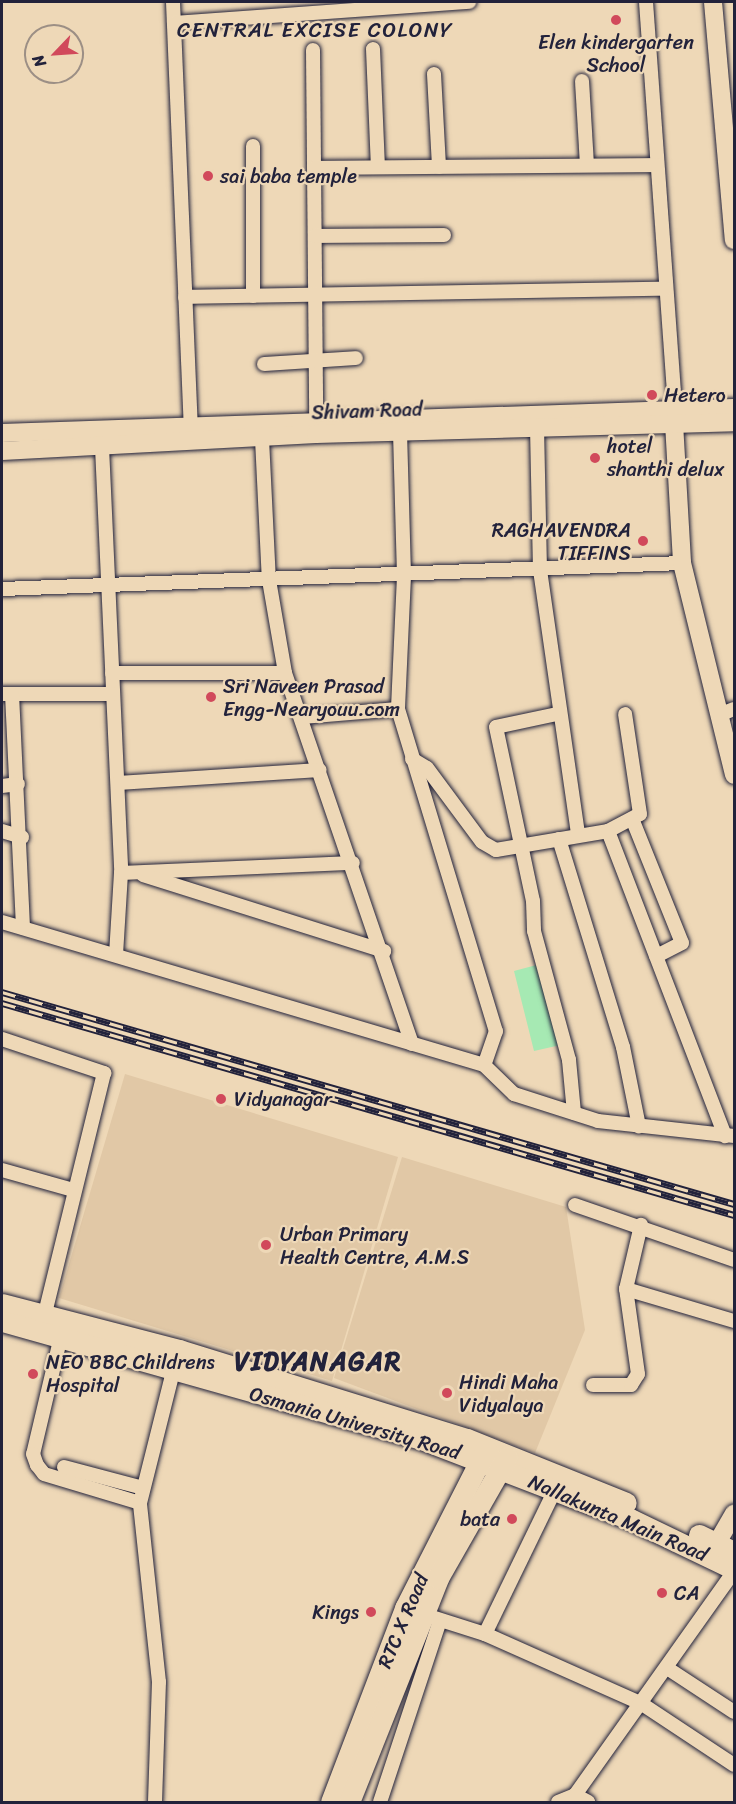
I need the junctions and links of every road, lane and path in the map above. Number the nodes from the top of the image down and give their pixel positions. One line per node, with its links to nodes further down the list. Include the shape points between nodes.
1 (173, 2): 6 (street)
2 (469, 2): 5 (street)
3 (646, 2): 14 (street)
4 (713, 2): 11 (main road)
5 (426, 3): 6 (street)
6 (174, 23): 25 (street)
7 (374, 49): 15 (street)
8 (313, 50): 17 (street)
9 (434, 74): 16 (street)
10 (582, 81): 13 (street)
11 (729, 97): 18 (main road)
12 (253, 146): 24 (street)
13 (587, 165): 14 (street); 16 (street)
14 (657, 165): 22 (street)
15 (378, 167): 16 (street); 17 (street)
16 (439, 167)
17 (314, 168): 20 (street)
18 (733, 188): 21 (main road)
19 (444, 235): 20 (street)
20 (315, 236): 23 (street)
21 (735, 240)
22 (665, 289): 23 (street); 30 (street)
23 (316, 295): 24 (street); 27 (street)
24 (253, 296): 25 (street)
25 (185, 297): 34 (street)
26 (356, 357): 27 (street)
27 (315, 360): 28 (street); 32 (street)
28 (264, 364)
29 (735, 408): 31 (main road, Shivam Road)
30 (674, 416): 31 (main road, Shivam Road); 32 (main road, Shivam Road); 35 (main road, Shivam Road); 42 (main road)
31 (697, 416): 33 (main road, Shivam Road)
32 (316, 421): 34 (main road, Shivam Road)
33 (735, 422)
34 (191, 424): 37 (main road, Shivam Road); 39 (street)
35 (537, 427): 36 (main road, Shivam Road); 43 (street)
36 (400, 432): 38 (main road, Shivam Road); 44 (street)
37 (2, 433)
38 (262, 439): 39 (main road, Shivam Road); 45 (street)
39 (192, 445): 40 (main road, Shivam Road)
40 (102, 447): 41 (main road, Shivam Road); 46 (street)
41 (2, 451)
42 (682, 563): 43 (street); 53 (main road)
43 (540, 570): 44 (street); 54 (street)
44 (404, 576): 45 (street); 52 (street)
45 (269, 580): 46 (street); 49 (street)
46 (112, 587): 47 (street); 48 (street)
47 (2, 589)
48 (112, 673): 49 (street); 51 (street)
49 (285, 673): 56 (street)
50 (7, 694): 51 (street); 61 (street)
51 (113, 694): 60 (street)
52 (399, 709): 56 (street); 57 (street)
53 (727, 712): 59 (main road)
54 (557, 714): 66 (street); 69 (street, via 496,727)
55 (625, 714): 63 (street, via 641,804)
56 (302, 717): 58 (street)
57 (412, 759): 69 (street, via 427,768 482,842 496,850); 80 (street, via 496,1030)
58 (320, 770): 60 (street); 70 (street)
59 (735, 775)
60 (118, 783): 71 (street)
61 (18, 784): 62 (street); 67 (street)
62 (2, 786)
63 (633, 822): 65 (street); 77 (street, via 682,943)
64 (2, 831): 67 (street)
65 (608, 831): 66 (street); 77 (street)
66 (579, 835): 68 (street)
67 (22, 837): 74 (street)
68 (559, 839): 69 (street); 82 (street, via 620,1036)
69 (522, 848): 81 (street, via 536,939 569,1060)
70 (353, 863): 72 (street); 75 (street)
71 (121, 873): 72 (street); 76 (street)
72 (143, 875): 75 (street)
73 (2, 922): 74 (street)
74 (24, 928): 76 (street)
75 (384, 951): 79 (street)
76 (116, 955): 79 (street)
77 (656, 956): 83 (street)
78 (2, 1039): 85 (street, via 104,1072)
79 (412, 1044): 80 (street)
80 (484, 1065): 81 (street, via 514,1094)
81 (574, 1113): 82 (street)
82 (639, 1126): 83 (street)
83 (730, 1136)
84 (2, 1170): 85 (street)
85 (73, 1190): 91 (street)
86 (575, 1205): 87 (street)
87 (641, 1225): 88 (street); 89 (street)
88 (735, 1260)
89 (626, 1289): 93 (street); 96 (street, via 636,1381)
90 (2, 1304): 91 (main road, Osmania University Road)
91 (45, 1314): 97 (main road, Osmania University Road)
92 (2, 1321): 94 (main road, Osmania University Road)
93 (735, 1321)
94 (61, 1336): 95 (main road, Osmania University Road); 101 (street, via 33,1454 37,1465 44,1474)
95 (173, 1372): 97 (main road, Osmania University Road); 99 (street)
96 (593, 1386)
97 (494, 1457): 100 (main road, Nallakunta Main Road); 103 (main road, Nallakunta Main Road); 105 (main road, RTC X Road); 113 (main road, RTC X Road, via 405,1608)
98 (64, 1467): 99 (street)
99 (143, 1488): 101 (street)
100 (555, 1490): 104 (main road, Nallakunta Main Road); 106 (street)
101 (140, 1503): 112 (street, via 159,1682)
102 (735, 1514): 103 (main road)
103 (726, 1547)
104 (735, 1570): 107 (street)
105 (431, 1617): 106 (street); 114 (main road, RTC X Road); 115 (street)
106 (485, 1634): 108 (street)
107 (667, 1668): 108 (street); 109 (street)
108 (642, 1704): 110 (street); 111 (street)
109 (735, 1712)
110 (735, 1765)
111 (575, 1795): 116 (street); 117 (street)
112 (155, 1803)
113 (332, 1803)
114 (349, 1803)
115 (380, 1803)
116 (558, 1803)
117 (588, 1803)

